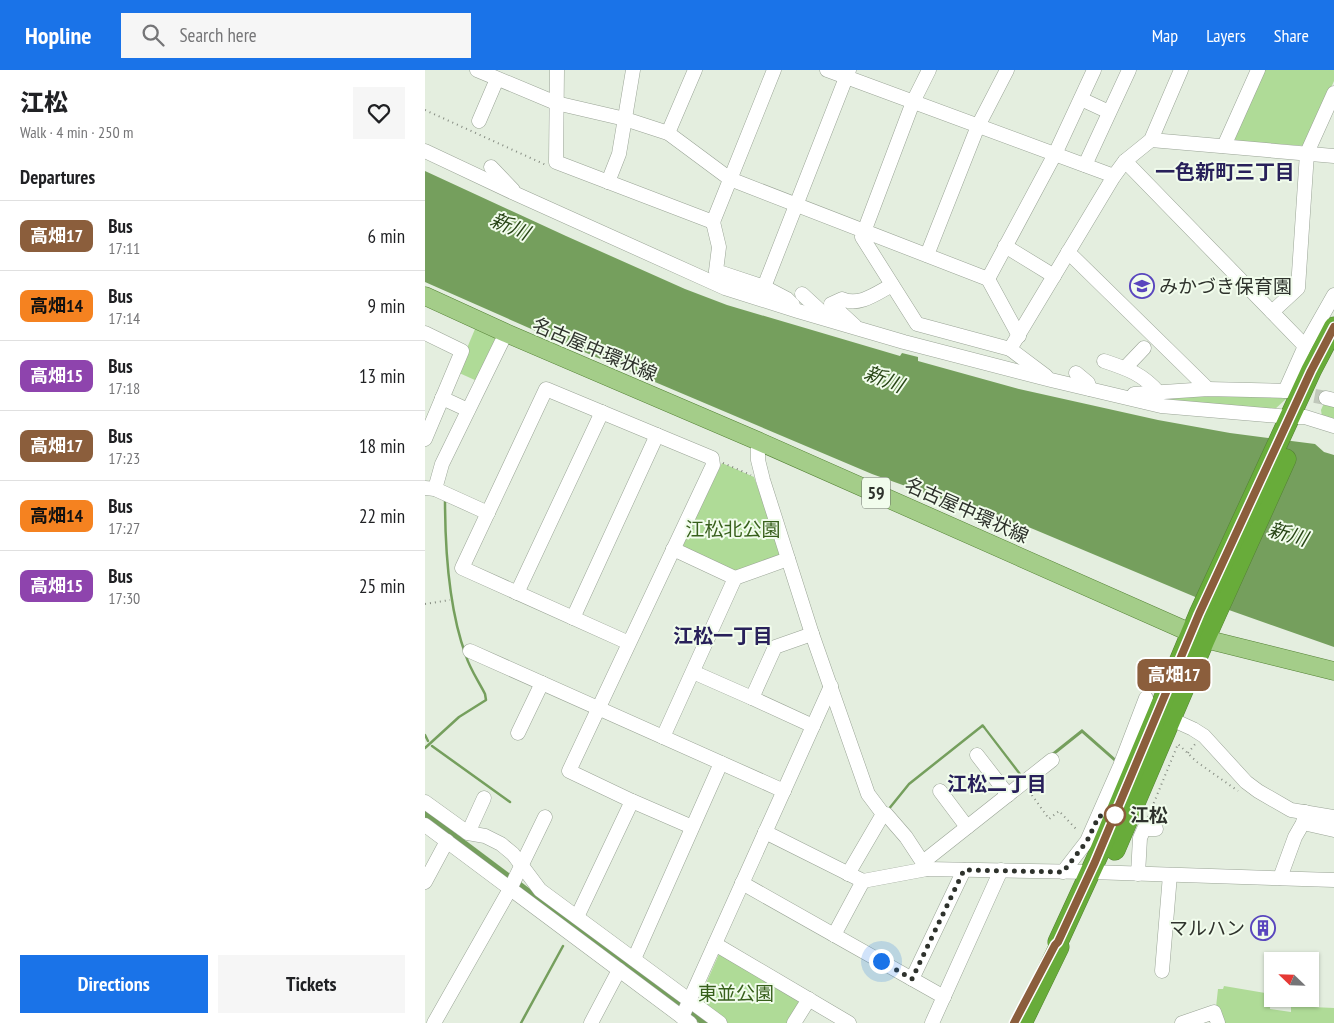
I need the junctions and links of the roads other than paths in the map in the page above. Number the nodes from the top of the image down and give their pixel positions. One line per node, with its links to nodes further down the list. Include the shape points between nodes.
1 (477, 70): 14 (street)
2 (557, 70): 18 (street)
3 (633, 70): 20 (street)
4 (695, 70): 23 (street)
5 (774, 70): 34 (street)
6 (827, 70): 13 (street)
7 (929, 70): 17 (street)
8 (1007, 70): 22 (street)
9 (1094, 70): 16 (street)
10 (1129, 70): 19 (street)
11 (1181, 70): 24 (street)
12 (1258, 70): 25 (street)
13 (847, 73): 17 (street); 37 (street)
14 (497, 79): 18 (street); 21 (street)
15 (1334, 92): 27 (street)
16 (1081, 99): 19 (street); 28 (street)
17 (913, 102): 22 (street); 39 (street)
18 (556, 103): 20 (street); 35 (street, via 556,162)
19 (1109, 112): 31 (street)
20 (625, 119): 23 (street); 35 (street, via 619,154)
21 (479, 121)
22 (978, 126): 28 (street); 42 (street)
23 (668, 133): 34 (street)
24 (1151, 140): 25 (street); 30 (street)
25 (1224, 146): 27 (street)
26 (425, 151): 36 (street)
27 (1307, 153): 29 (street); 51 (street, via 1298,288)
28 (1055, 154): 31 (street); 40 (street)
29 (1334, 156)
30 (1125, 161): 33 (street); 51 (street)
31 (1085, 165): 33 (street)
32 (491, 167): 36 (street)
33 (1114, 176): 41 (street)
34 (730, 179): 37 (street); 38 (street)
35 (608, 182): 38 (street)
36 (514, 193): 50 (street, via 725,288)
37 (796, 205): 39 (street); 46 (street)
38 (713, 222): 46 (street, via 719,247 716,271)
39 (864, 231): 42 (street); 45 (street, via 862,237)
40 (1005, 246): 43 (street); 44 (street)
41 (1068, 252): 43 (street); 66 (street)
42 (927, 256): 44 (street)
43 (1054, 276): 57 (street)
44 (988, 279): 57 (street)
45 (892, 285): 54 (street, via 859,302 842,299 831,304); 60 (street, via 917,324)
46 (764, 287): 50 (street, via 787,299)
47 (802, 294): 52 (street)
48 (1334, 294): 58 (street)
49 (425, 296): 56 (main road, 名古屋中環状線 / 59)
50 (799, 312): 52 (street)
51 (1272, 312): 58 (street)
52 (831, 321): 54 (street)
53 (1334, 327): 73 (highway, via 1311,371)
54 (857, 328): 65 (street)
55 (425, 332): 70 (street, via 462,351)
56 (506, 333): 71 (street); 77 (main road, 名古屋中環状線 / 59)
57 (1019, 336): 60 (street)
58 (1305, 346): 66 (street, via 1287,391)
59 (1144, 348): 63 (street)
60 (1010, 349): 65 (street)
61 (1334, 354): 73 (highway)
62 (1104, 361): 63 (street)
63 (1125, 368): 68 (street, via 1137,372)
64 (1076, 373): 67 (street, via 1088,383)
65 (1051, 380): 67 (street)
66 (1208, 389): 68 (street)
67 (1090, 390): 69 (street)
68 (1160, 394): 69 (street)
69 (1114, 395): 73 (street, via 1161,406)
70 (442, 398): 71 (street); 76 (street)
71 (468, 410): 78 (street)
72 (601, 412): 75 (street); 79 (street, via 546,389); 83 (street)
73 (1294, 424): 74 (street); 85 (highway)
74 (1334, 426)
75 (657, 435): 80 (street, via 712,458 713,465); 84 (street)
76 (425, 439)
77 (758, 441): 81 (street, via 763,480); 85 (main road, 名古屋中環状線 / 59)
78 (430, 488): 79 (street)
79 (488, 514): 83 (street, via 462,568)
80 (673, 549): 82 (street); 87 (street)
81 (788, 559): 82 (street); 86 (street)
82 (735, 578): 90 (street)
83 (517, 593): 84 (street)
84 (573, 618): 87 (street)
85 (1203, 627): 89 (main road, 名古屋中環状線 / 59); 96 (highway); 125 (highway)
86 (812, 634): 92 (street); 93 (street, via 775,647)
87 (629, 643): 95 (street)
88 (470, 651): 91 (street)
89 (1334, 671)
90 (693, 672): 93 (street); 99 (street)
91 (542, 683): 95 (street); 98 (street)
92 (831, 686): 97 (street); 109 (street, via 868,794)
93 (752, 698): 97 (street)
94 (1146, 698): 124 (street, via 1087,841)
95 (598, 708): 99 (street); 107 (street, via 569,771)
96 (1171, 719): 112 (street, via 1204,736 1246,782); 125 (highway)
97 (813, 726): 103 (street)
98 (518, 733)
99 (663, 737): 102 (street)
100 (977, 755): 105 (street)
101 (1052, 760): 105 (street)
102 (721, 763): 103 (street); 114 (street)
103 (783, 791): 118 (street)
104 (940, 791): 115 (street)
105 (1008, 795): 115 (street)
106 (485, 798): 119 (street)
107 (632, 801): 114 (street); 135 (street)
108 (425, 802): 119 (street)
109 (883, 814): 121 (street, via 906,837); 126 (street)
110 (545, 817): 129 (street)
111 (1334, 817): 112 (street)
112 (1304, 818): 117 (street); 130 (street)
113 (425, 825): 120 (street)
114 (692, 827): 139 (street)
115 (967, 827): 121 (street)
116 (1150, 829): 127 (street, via 1139,838)
117 (1334, 830)
118 (765, 832): 126 (street); 134 (street)
119 (468, 833): 129 (street, via 485,836 501,844)
120 (447, 842): 129 (street); 133 (street)
121 (925, 866): 122 (street); 132 (street)
122 (964, 870): 123 (street); 142 (street)
123 (1001, 870): 124 (street); 143 (street)
124 (1063, 872): 125 (street)
125 (1098, 872): 127 (street); 138 (highway)
126 (848, 874): 132 (street)
127 (1138, 874): 128 (street)
128 (1170, 875): 130 (street); 141 (street)
129 (515, 878): 135 (street, via 540,890); 140 (street); 146 (street)
130 (1280, 878): 131 (street)
131 (1334, 880)
132 (863, 881): 136 (street)
133 (425, 882)
134 (742, 883): 136 (street); 137 (street)
135 (577, 917): 139 (street)
136 (834, 934): 142 (street)
137 (715, 944): 144 (street); 145 (street)
138 (1064, 945): 152 (highway, via 1055,945); 153 (highway, via 1059,947); 154 (highway, via 1067,951); 155 (highway, via 1071,952)
139 (633, 959): 145 (street)
140 (619, 970): 145 (street); 147 (street)
141 (1162, 971)
142 (912, 979): 143 (street)
143 (944, 997): 151 (street)
144 (809, 999): 149 (street); 150 (street)
145 (687, 1012): 148 (street)
146 (435, 1023)
147 (591, 1023)
148 (721, 1023)
149 (794, 1023)
150 (849, 1023)
151 (932, 1023)
152 (1014, 1023)
153 (1021, 1023)
154 (1028, 1023)
155 (1035, 1023)
156 (1182, 1023): 157 (street, via 1214,1012)
157 (1218, 1023)

